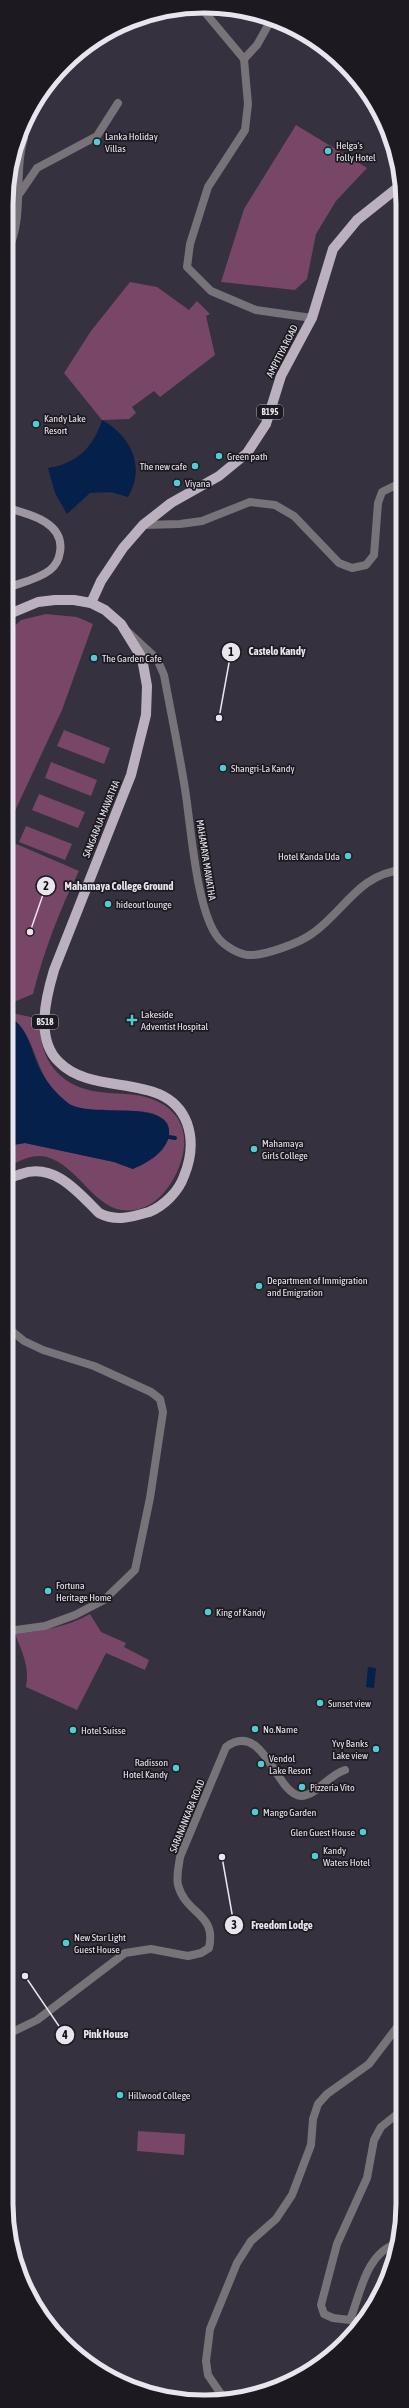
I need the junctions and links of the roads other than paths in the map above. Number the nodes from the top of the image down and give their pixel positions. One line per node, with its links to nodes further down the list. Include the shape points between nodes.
1 (206, 13): 3 (street)
2 (269, 24): 3 (street, via 257,45)
3 (244, 59): 9 (street, via 248,104 245,130 208,187 190,244 187,267 211,291 256,310)
4 (118, 103): 7 (street, via 97,136 37,168)
5 (23, 142): 7 (street, via 19,167)
6 (396, 189): 9 (main road, AMPITIYA ROAD / B195, via 357,220 333,249)
7 (20, 193): 8 (street)
8 (13, 240)
9 (312, 318): 12 (main road, AMPITIYA ROAD / B195, via 281,376 266,424 247,453 219,476 171,503)
10 (396, 486): 12 (street, via 382,492 378,503 374,555 366,565 352,568 339,563 294,516 276,505 250,502 202,521)
11 (13, 510): 13 (main road, via 43,521 58,535 61,545 59,559 50,570)
12 (143, 525): 14 (main road, AMPITIYA ROAD / B195, via 101,580)
13 (13, 585)
14 (91, 603): 15 (main road, SANGARAJA MAWATHA, via 74,600 38,602); 16 (main road, SANGARAJA MAWATHA / B518, via 114,617)
15 (13, 613)
16 (126, 631): 17 (street, MAHAMAYA MAWATHA, via 157,658 164,676 185,787 202,902 219,939 235,951 248,955 278,949 313,933 366,882 388,871); 18 (main road, SANGARAJA MAWATHA / B518, via 142,658 147,686 146,715 131,775 54,970 46,999 45,1017 49,1045 58,1062 74,1074 99,1083 152,1091 175,1104 184,1115 188,1127 190,1156 184,1177 172,1196 153,1210 124,1218 115,1219 100,1213 64,1180 45,1172 36,1170)
17 (396, 870)
18 (13, 1178)
19 (13, 1332): 20 (street, via 24,1341 43,1350 94,1366 150,1392 160,1399 163,1412 150,1498 135,1570 104,1600 75,1615 45,1626)
20 (13, 1630)
21 (345, 1770): 23 (street, SARANANKARA ROAD, via 337,1772 310,1795 299,1796 290,1792 253,1744 244,1740 233,1742 226,1747 180,1857 177,1874 184,1898 209,1925 212,1934 209,1948 188,1956 151,1949 125,1953 37,2020)
22 (396, 2030): 28 (street, via 369,2064 327,2094 318,2104 313,2119 311,2145 292,2195 276,2219 251,2241 237,2263 210,2329 206,2361 208,2375)
23 (13, 2032)
24 (396, 2115): 26 (street, via 381,2127 374,2140 367,2178 338,2244 321,2304 324,2314)
25 (390, 2247): 26 (street, via 380,2253 372,2263)
26 (350, 2320): 27 (street)
27 (355, 2321)
28 (221, 2394)

